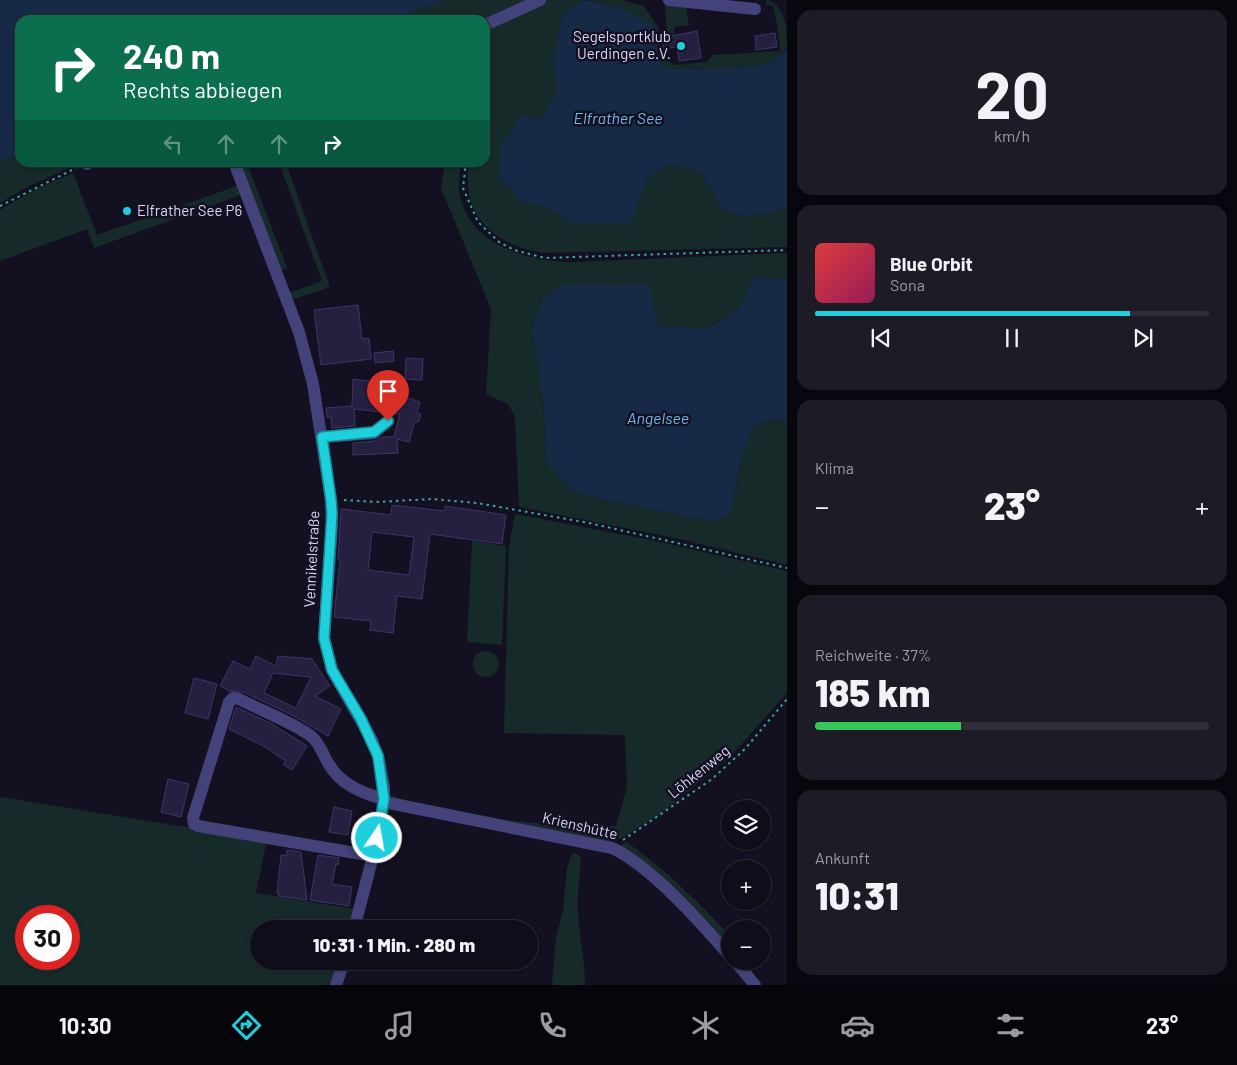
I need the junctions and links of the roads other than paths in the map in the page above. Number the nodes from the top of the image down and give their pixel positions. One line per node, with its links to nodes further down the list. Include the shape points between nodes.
1 (540, 0): 4 (street)
2 (669, 0): 3 (street)
3 (755, 9)
4 (490, 23)
5 (236, 167): 7 (street, Vennikelstraße, via 307,358)
6 (388, 421): 7 (street, via 374,432)
7 (322, 437): 8 (street, Vennikelstraße, via 332,528 324,638 327,656 372,740 382,770)
8 (384, 801): 9 (street, Vennikelstraße); 9 (street, Krienshütte, via 345,782 330,766 312,737 233,698 217,736 193,818 198,826); 11 (street, Krienshütte, via 612,848 656,880)
9 (373, 856): 10 (street, Vennikelstraße)
10 (356, 920)
11 (721, 947)
12 (341, 970): 14 (street)
13 (742, 970): 15 (street)
14 (336, 985)
15 (755, 985)

